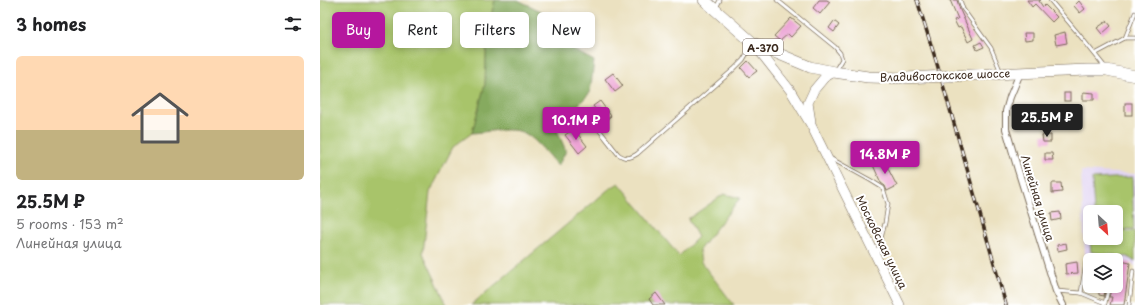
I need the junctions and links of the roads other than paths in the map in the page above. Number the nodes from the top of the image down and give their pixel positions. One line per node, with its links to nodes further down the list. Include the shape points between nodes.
1 (704, 0): 5 (highway, Владивостокское шоссе / А-370)
2 (777, 0): 12 (lane, via 840,53 842,59)
3 (960, 0): 14 (lane, via 963,9 991,48)
4 (1050, 0): 10 (lane)
5 (717, 5): 9 (highway, Владивостокское шоссе / А-370)
6 (1135, 13): 7 (lane)
7 (1125, 38): 8 (lane); 10 (lane)
8 (1135, 38)
9 (753, 43): 12 (highway, Владивостокское шоссе / А-370, via 810,66); 16 (lane, via 734,69 630,158 618,154); 17 (main road, Московская улица, via 790,90)
10 (1095, 54): 11 (lane)
11 (1107, 70): 13 (highway, Владивостокское шоссе / А-370); 15 (highway, Владивостокское шоссе / А-370)
12 (834, 72): 14 (highway, Владивостокское шоссе / А-370, bridge, via 868,77 904,78); 17 (main road, Московская улица, via 824,78 808,103)
13 (1020, 73): 14 (highway, Владивостокское шоссе / А-370); 22 (street, Линейная улица, via 1006,111 1006,129)
14 (997, 74)
15 (1135, 76)
16 (586, 113)
17 (811, 125): 18 (main road, Московская улица)
18 (827, 157): 19 (main road, Московская улица); 19 (lane, via 883,188 888,204)
19 (876, 258): 26 (main road, Московская улица)
20 (1133, 271): 28 (lane)
21 (1083, 281): 23 (lane)
22 (1056, 291): 23 (lane); 27 (street, Линейная улица)
23 (1081, 293): 25 (lane)
24 (1107, 293): 25 (lane)
25 (1104, 304)
26 (900, 305)
27 (1063, 305)
28 (1129, 305)

